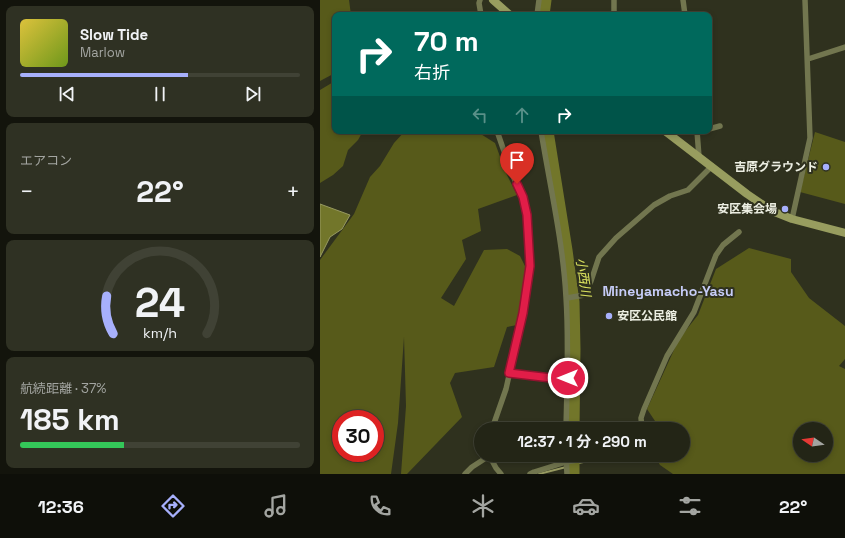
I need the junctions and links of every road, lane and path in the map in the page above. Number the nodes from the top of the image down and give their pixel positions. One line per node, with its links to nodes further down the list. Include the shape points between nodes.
1 (480, 0): 7 (street)
2 (493, 0): 8 (street)
3 (539, 0): 9 (street)
4 (614, 0): 10 (street)
5 (683, 0): 11 (street)
6 (805, 0): 13 (street)
7 (480, 12)
8 (507, 12)
9 (537, 12)
10 (614, 12)
11 (685, 12)
12 (845, 47): 13 (street)
13 (808, 60): 22 (street, via 810,138)
14 (720, 126): 15 (street)
15 (712, 129)
16 (498, 134): 26 (street, via 523,197 527,215 530,266 523,313)
17 (541, 134): 25 (street)
18 (669, 134): 20 (street)
19 (699, 134): 20 (street)
20 (699, 157): 21 (street)
21 (712, 166): 22 (street, via 772,211); 25 (street, via 688,190 654,205 616,238 599,257 584,295)
22 (792, 219): 24 (street)
23 (739, 232): 30 (street, via 723,245 716,256 694,312 667,356 644,409)
24 (845, 232)
25 (566, 298): 27 (street)
26 (509, 373): 27 (street); 28 (street)
27 (568, 380): 29 (street)
28 (494, 422)
29 (566, 422)
30 (641, 422)
31 (480, 462): 34 (street)
32 (492, 462): 35 (street)
33 (566, 462): 36 (street); 37 (street)
34 (465, 474)
35 (501, 474)
36 (530, 474)
37 (567, 474)

